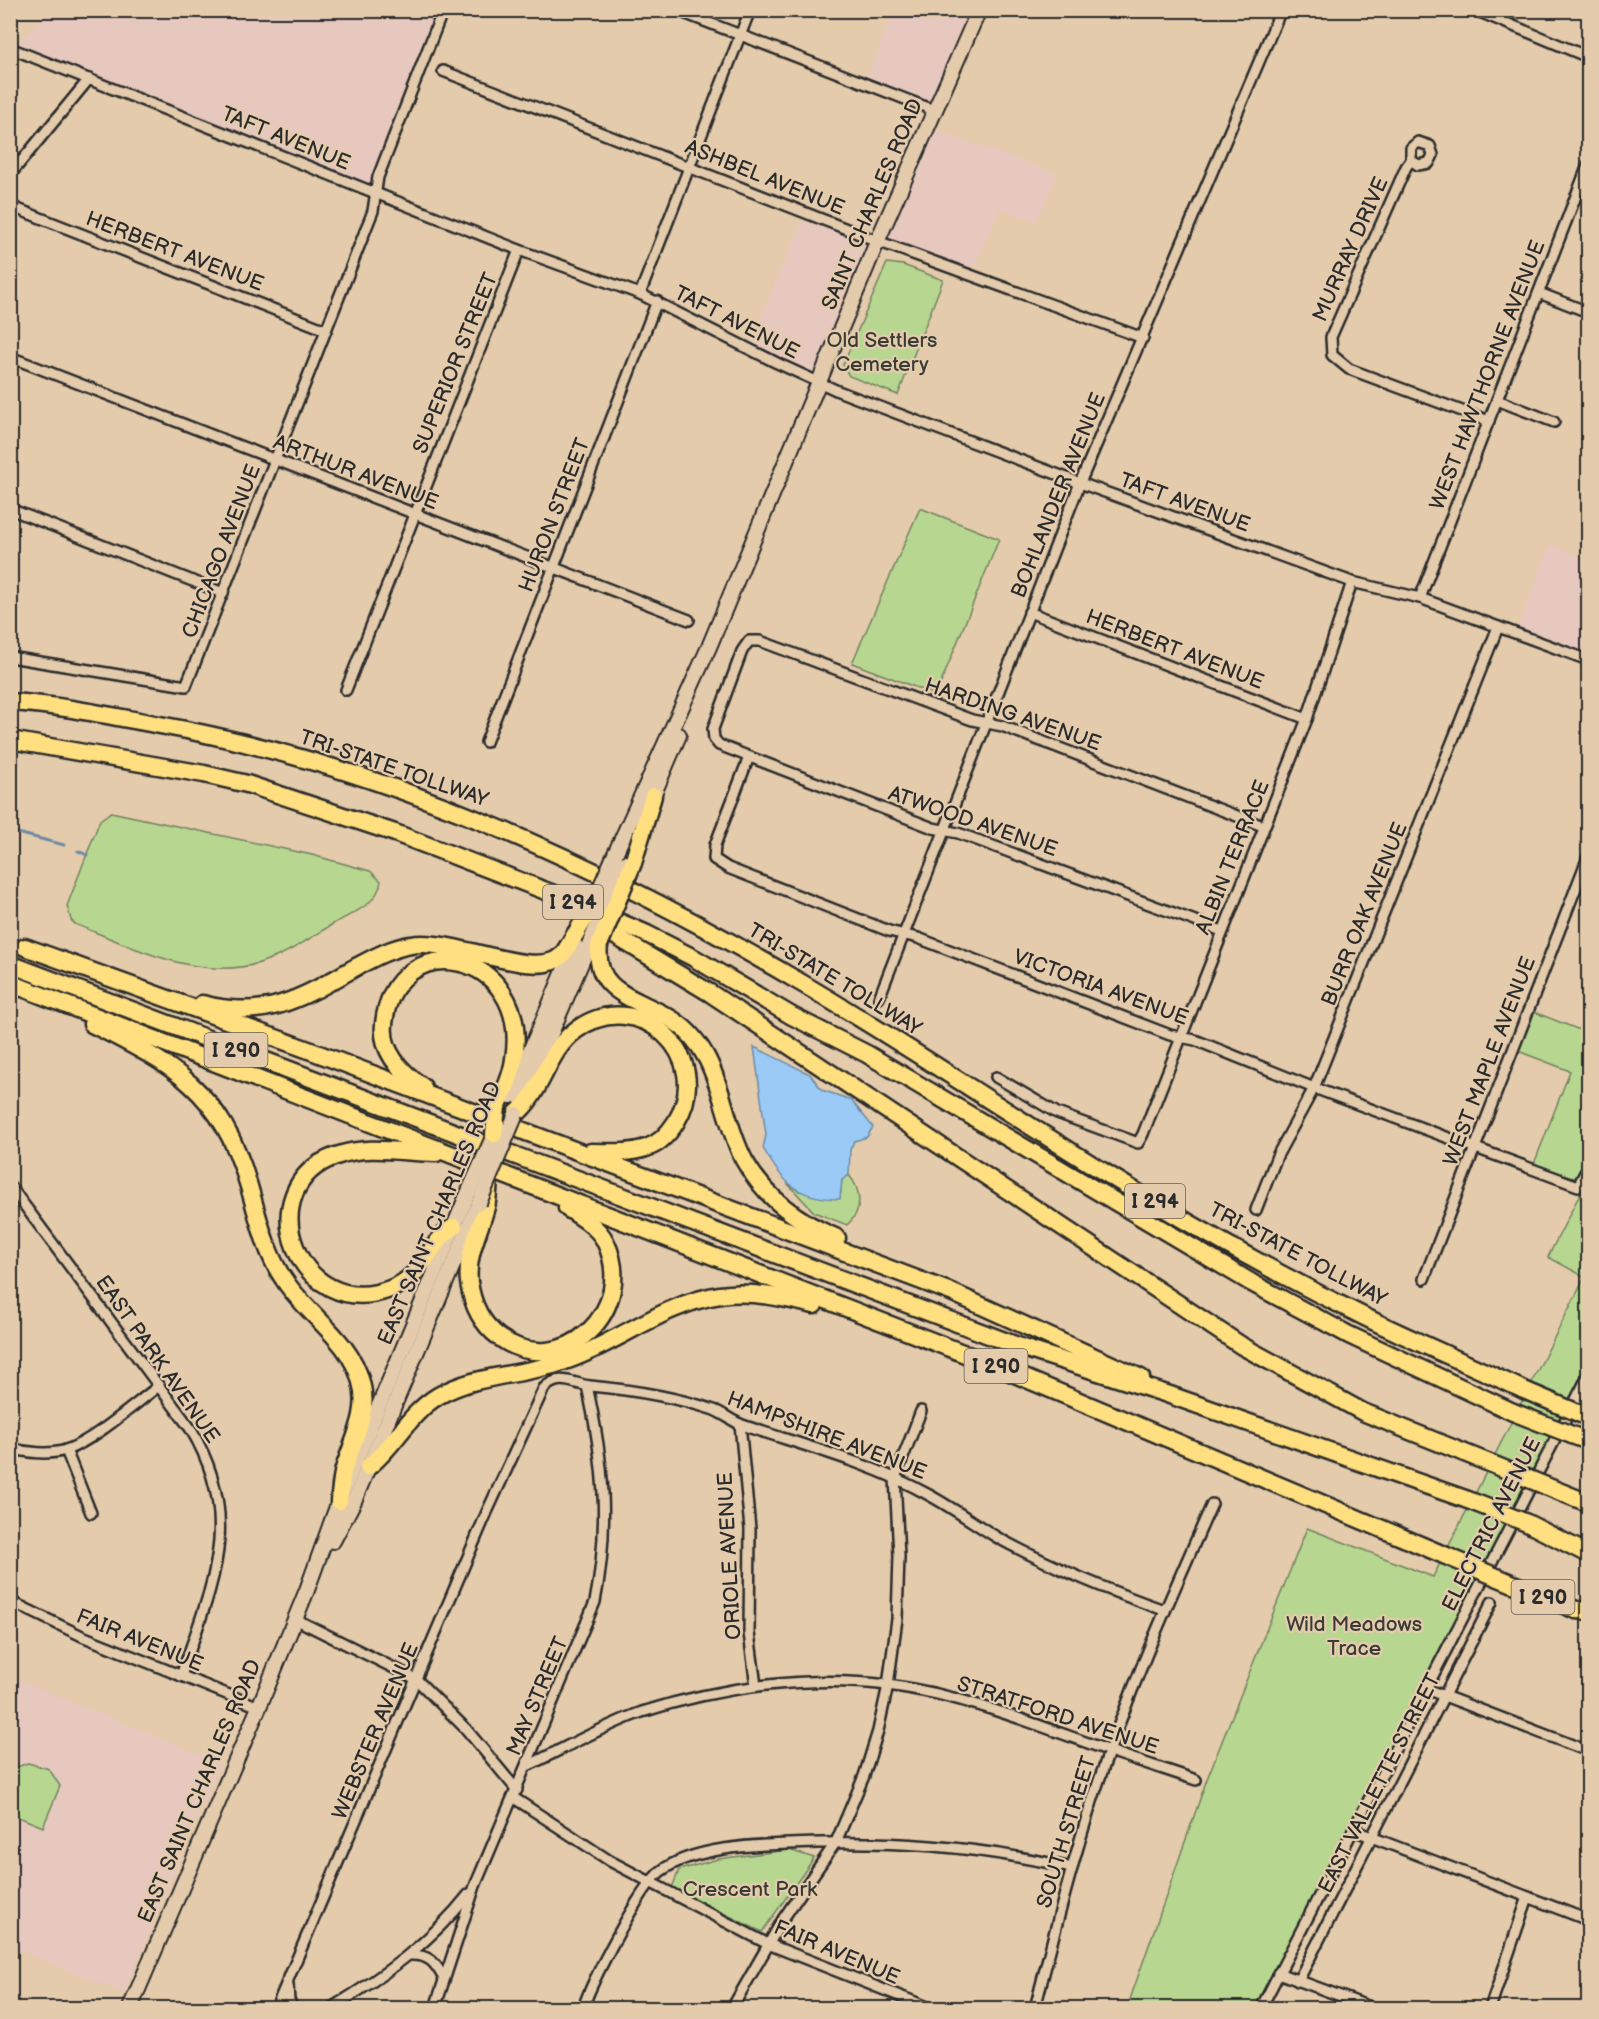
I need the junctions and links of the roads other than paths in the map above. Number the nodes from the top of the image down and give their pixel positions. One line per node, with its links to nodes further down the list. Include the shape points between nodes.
1 (443, 10): 18 (street, CHICAGO AVENUE)
2 (676, 10): 7 (street)
3 (750, 10): 7 (street)
4 (979, 10): 12 (main road, SAINT CHARLES ROAD)
5 (1281, 10): 27 (street, BOHLANDER AVENUE)
6 (1475, 10): 9 (street)
7 (740, 35): 12 (street); 15 (street)
8 (10, 48): 11 (street, TAFT AVENUE)
9 (1588, 57)
10 (443, 71): 15 (street, ASHBEL AVENUE)
11 (89, 80): 16 (street); 18 (street, TAFT AVENUE)
12 (936, 111): 20 (main road, SAINT CHARLES ROAD)
13 (1411, 160): 31 (street, MURRAY DRIVE, via 1331,337 1332,355 1349,369)
14 (1588, 165): 17 (street, WEST HAWTHORNE AVENUE)
15 (690, 166): 20 (street, ASHBEL AVENUE); 23 (street)
16 (10, 175)
17 (1586, 181): 22 (street, WEST HAWTHORNE AVENUE)
18 (375, 192): 21 (street, TAFT AVENUE); 26 (street, CHICAGO AVENUE, via 373,211)
19 (10, 206): 26 (street, HERBERT AVENUE)
20 (877, 242): 27 (street, ASHBEL AVENUE); 29 (main road, SAINT CHARLES ROAD)
21 (519, 250): 23 (street, TAFT AVENUE); 36 (street, SUPERIOR STREET)
22 (1539, 293): 25 (street); 30 (street, WEST HAWTHORNE AVENUE)
23 (640, 294): 24 (street, TAFT AVENUE)
24 (657, 302): 29 (street, TAFT AVENUE); 37 (street, HURON STREET)
25 (1588, 312)
26 (326, 330): 33 (street, CHICAGO AVENUE)
27 (1143, 338): 34 (street, BOHLANDER AVENUE)
28 (10, 357): 33 (street, ARTHUR AVENUE)
29 (819, 382): 34 (street, TAFT AVENUE); 44 (main road, SAINT CHARLES ROAD)
30 (1497, 400): 31 (street, WEST HAWTHORNE AVENUE); 32 (street)
31 (1489, 421): 40 (street, WEST HAWTHORNE AVENUE)
32 (1554, 422)
33 (276, 460): 36 (street, ARTHUR AVENUE); 39 (street, CHICAGO AVENUE)
34 (1080, 483): 38 (street, TAFT AVENUE); 41 (street, BOHLANDER AVENUE)
35 (10, 509): 39 (street)
36 (415, 514): 37 (street, ARTHUR AVENUE); 47 (street, SUPERIOR STREET)
37 (553, 567): 42 (street, ARTHUR AVENUE); 53 (street, HURON STREET)
38 (1352, 582): 40 (street, TAFT AVENUE); 49 (street, ALBIN TERRACE)
39 (223, 593): 45 (street, CHICAGO AVENUE, via 186,686)
40 (1420, 598): 43 (street, TAFT AVENUE)
41 (1029, 612): 49 (street, HERBERT AVENUE); 50 (street, BOHLANDER AVENUE)
42 (689, 620)
43 (1498, 627): 46 (street, TAFT AVENUE); 71 (street, BURR OAK AVENUE)
44 (709, 648): 55 (main road, SAINT CHARLES ROAD); 59 (main road, SAINT CHARLES ROAD)
45 (10, 657)
46 (1588, 660)
47 (346, 690)
48 (10, 702): 93 (highway, TRI-STATE TOLLWAY / I 294, bridge, via 156,724 274,750 417,796 568,860 660,904 791,977 1093,1165 1266,1265 1364,1316)
49 (1307, 719): 56 (street, ALBIN TERRACE)
50 (987, 722): 51 (street, HARDING AVENUE, via 972,720 760,641 749,641 713,729); 56 (street, HARDING AVENUE); 57 (street, BOHLANDER AVENUE)
51 (714, 739): 54 (street, ATWOOD AVENUE)
52 (10, 740): 60 (highway, I 294, via 247,784 395,833)
53 (486, 742)
54 (749, 758): 57 (street, ATWOOD AVENUE, via 933,828); 63 (street, VICTORIA AVENUE, via 714,859 728,868)
55 (653, 796): 59 (highway)
56 (1263, 826): 62 (street, ALBIN TERRACE)
57 (945, 829): 62 (street, ATWOOD AVENUE); 63 (street, BOHLANDER AVENUE)
58 (1588, 857): 75 (street, WEST MAPLE AVENUE)
59 (624, 859): 61 (main road, bridge); 64 (highway, bridge)
60 (552, 893): 95 (highway, I 294, bridge, via 694,958 792,1016 867,1054 1252,1283 1368,1345 1513,1412); 102 (highway, bridge, via 623,943 710,993 1242,1346 1363,1412)
61 (591, 908): 64 (highway, bridge)
62 (1222, 931): 69 (street, ALBIN TERRACE)
63 (904, 935): 68 (street, BOHLANDER AVENUE); 69 (street, VICTORIA AVENUE, via 1170,1035)
64 (586, 938): 65 (highway, via 540,965 519,964 452,946 411,944 373,958 288,1004 248,1010 197,1003); 73 (main road, EAST SAINT CHARLES ROAD); 86 (highway, via 610,985 675,1021 700,1045 711,1063 744,1159 776,1202 805,1224 934,1278)
65 (18, 945): 72 (highway)
66 (10, 964): 91 (highway, I 290, via 1023,1348)
67 (10, 984): 77 (highway, I 290); 101 (highway, via 165,1063 198,1090 219,1116 237,1149 277,1269 294,1294 344,1347 362,1383 365,1406 343,1472)
68 (879, 998)
69 (1182, 1036): 70 (street, ALBIN TERRACE, via 1138,1143 1057,1113); 71 (street, VICTORIA AVENUE)
70 (996, 1077)
71 (1314, 1088): 75 (street, VICTORIA AVENUE); 83 (street, BURR OAK AVENUE, via 1277,1156)
72 (460, 1108): 73 (highway, via 400,1070 388,1050 383,1031 385,1011 403,980 421,967 446,960 468,963 487,974 508,1002 515,1030); 76 (highway)
73 (506, 1110): 74 (highway, bridge); 76 (highway, via 528,1104 547,1063 575,1030 599,1019 622,1016 635,1017 656,1027 671,1040 686,1067 685,1104 674,1125 648,1148 615,1153); 79 (main road, EAST SAINT CHARLES ROAD, bridge)
74 (494, 1134): 82 (main road, EAST SAINT CHARLES ROAD, bridge)
75 (1475, 1146): 78 (street, VICTORIA AVENUE, via 1578,1186); 85 (street, WEST MAPLE AVENUE)
76 (578, 1152): 86 (highway)
77 (446, 1153): 81 (highway, I 290); 84 (highway, via 366,1149 334,1156 300,1186 292,1205 290,1230 296,1254 317,1280 340,1292 362,1295 392,1289 409,1279 423,1266 443,1234)
78 (1588, 1167)
79 (489, 1180): 82 (highway, bridge)
80 (10, 1186): 89 (street, EAST PARK AVENUE)
81 (542, 1191): 82 (highway, via 584,1219 605,1240 615,1279 608,1307 588,1332 558,1349 532,1351 510,1344 495,1334 478,1311 471,1293 469,1262); 87 (highway, I 290)
82 (477, 1202): 84 (main road, EAST SAINT CHARLES ROAD); 98 (main road, EAST SAINT CHARLES ROAD)
83 (1256, 1210)
84 (454, 1227): 101 (main road, EAST SAINT CHARLES ROAD)
85 (1424, 1279)
86 (951, 1292): 91 (highway, via 1131,1371)
87 (892, 1326): 98 (highway, via 796,1300 743,1293 699,1300 574,1358 449,1390 420,1409); 112 (highway, I 290, bridge)
88 (1588, 1376): 118 (street, ELECTRIC AVENUE)
89 (159, 1386): 97 (street); 114 (street, EAST PARK AVENUE, via 205,1455 220,1518 217,1563)
90 (587, 1386): 94 (street, HAMPSHIRE AVENUE, via 646,1392 714,1410); 99 (street, HAMPSHIRE AVENUE, via 565,1379 552,1381 544,1388); 123 (street, MAY STREET, via 604,1482 600,1577 591,1617)
91 (1167, 1394): 105 (highway, I 290, bridge)
92 (921, 1411): 100 (street)
93 (1587, 1416)
94 (740, 1424): 100 (street, HAMPSHIRE AVENUE, via 779,1434); 117 (street, ORIOLE AVENUE, via 750,1529 749,1633)
95 (1588, 1441)
96 (10, 1448): 97 (street, via 35,1452)
97 (66, 1450): 104 (street)
98 (368, 1467): 108 (main road, EAST SAINT CHARLES ROAD)
99 (507, 1467): 115 (street, WEBSTER AVENUE)
100 (895, 1478): 111 (street, HAMPSHIRE AVENUE, via 1030,1555); 116 (street, via 899,1598)
101 (339, 1501): 108 (main road, EAST SAINT CHARLES ROAD)
102 (1588, 1503)
103 (1212, 1504): 111 (street, SOUTH STREET)
104 (91, 1513)
105 (1531, 1524): 106 (highway); 107 (highway, I 290)
106 (1588, 1542)
107 (1588, 1554)
108 (307, 1590): 113 (main road, EAST SAINT CHARLES ROAD)
109 (10, 1601): 114 (street, FAIR AVENUE, via 49,1622)
110 (1492, 1602): 119 (street, EAST VALLETTE STREET)
111 (1164, 1610): 121 (street, SOUTH STREET)
112 (1584, 1613)
113 (295, 1619): 115 (street, FAIR AVENUE); 120 (main road, EAST SAINT CHARLES ROAD)
114 (182, 1676): 120 (street, FAIR AVENUE)
115 (416, 1679): 125 (street, FAIR AVENUE, via 466,1729); 137 (street, WEBSTER AVENUE)
116 (888, 1685): 117 (street, STRATFORD AVENUE, via 834,1682); 121 (street, STRATFORD AVENUE, via 1015,1716); 128 (street, via 879,1731)
117 (756, 1686): 123 (street, STRATFORD AVENUE, via 639,1713)
118 (1426, 1689): 119 (street); 126 (street, EAST VALLETTE STREET)
119 (1443, 1696): 122 (street); 127 (street, EAST VALLETTE STREET)
120 (259, 1707): 141 (main road, EAST SAINT CHARLES ROAD)
121 (1110, 1751): 124 (street, STRATFORD AVENUE); 129 (street, SOUTH STREET)
122 (1588, 1751)
123 (527, 1766): 125 (street, MAY STREET)
124 (1196, 1780)
125 (515, 1794): 130 (street, FAIR AVENUE, via 593,1850); 131 (street, MAY STREET)
126 (1353, 1830): 127 (street); 136 (street, EAST VALLETTE STREET)
127 (1371, 1837): 132 (street); 139 (street, EAST VALLETTE STREET)
128 (836, 1842): 129 (street, via 956,1846); 130 (street, via 708,1853 661,1871); 134 (street)
129 (1072, 1868): 149 (street, SOUTH STREET)
130 (650, 1882): 134 (street, FAIR AVENUE); 146 (street, via 606,1956)
131 (475, 1886): 135 (street, via 456,1911); 138 (street, MAY STREET)
132 (1528, 1897): 133 (street); 152 (street)
133 (1588, 1920)
134 (768, 1944): 140 (street, FAIR AVENUE); 147 (street)
135 (411, 1954): 138 (street, via 435,1963); 144 (street)
136 (1278, 1973): 139 (street); 150 (street, EAST VALLETTE STREET)
137 (290, 1976): 142 (street, WEBSTER AVENUE); 143 (street, via 289,2001)
138 (443, 1977): 145 (street, MAY STREET)
139 (1298, 1981): 151 (street)
140 (905, 2005): 148 (street, FAIR AVENUE)
141 (129, 2008)
142 (276, 2008)
143 (294, 2008)
144 (331, 2008)
145 (435, 2008)
146 (583, 2008)
147 (732, 2008)
148 (930, 2008)
149 (1035, 2008)
150 (1261, 2008)
151 (1373, 2008)
152 (1490, 2008)

